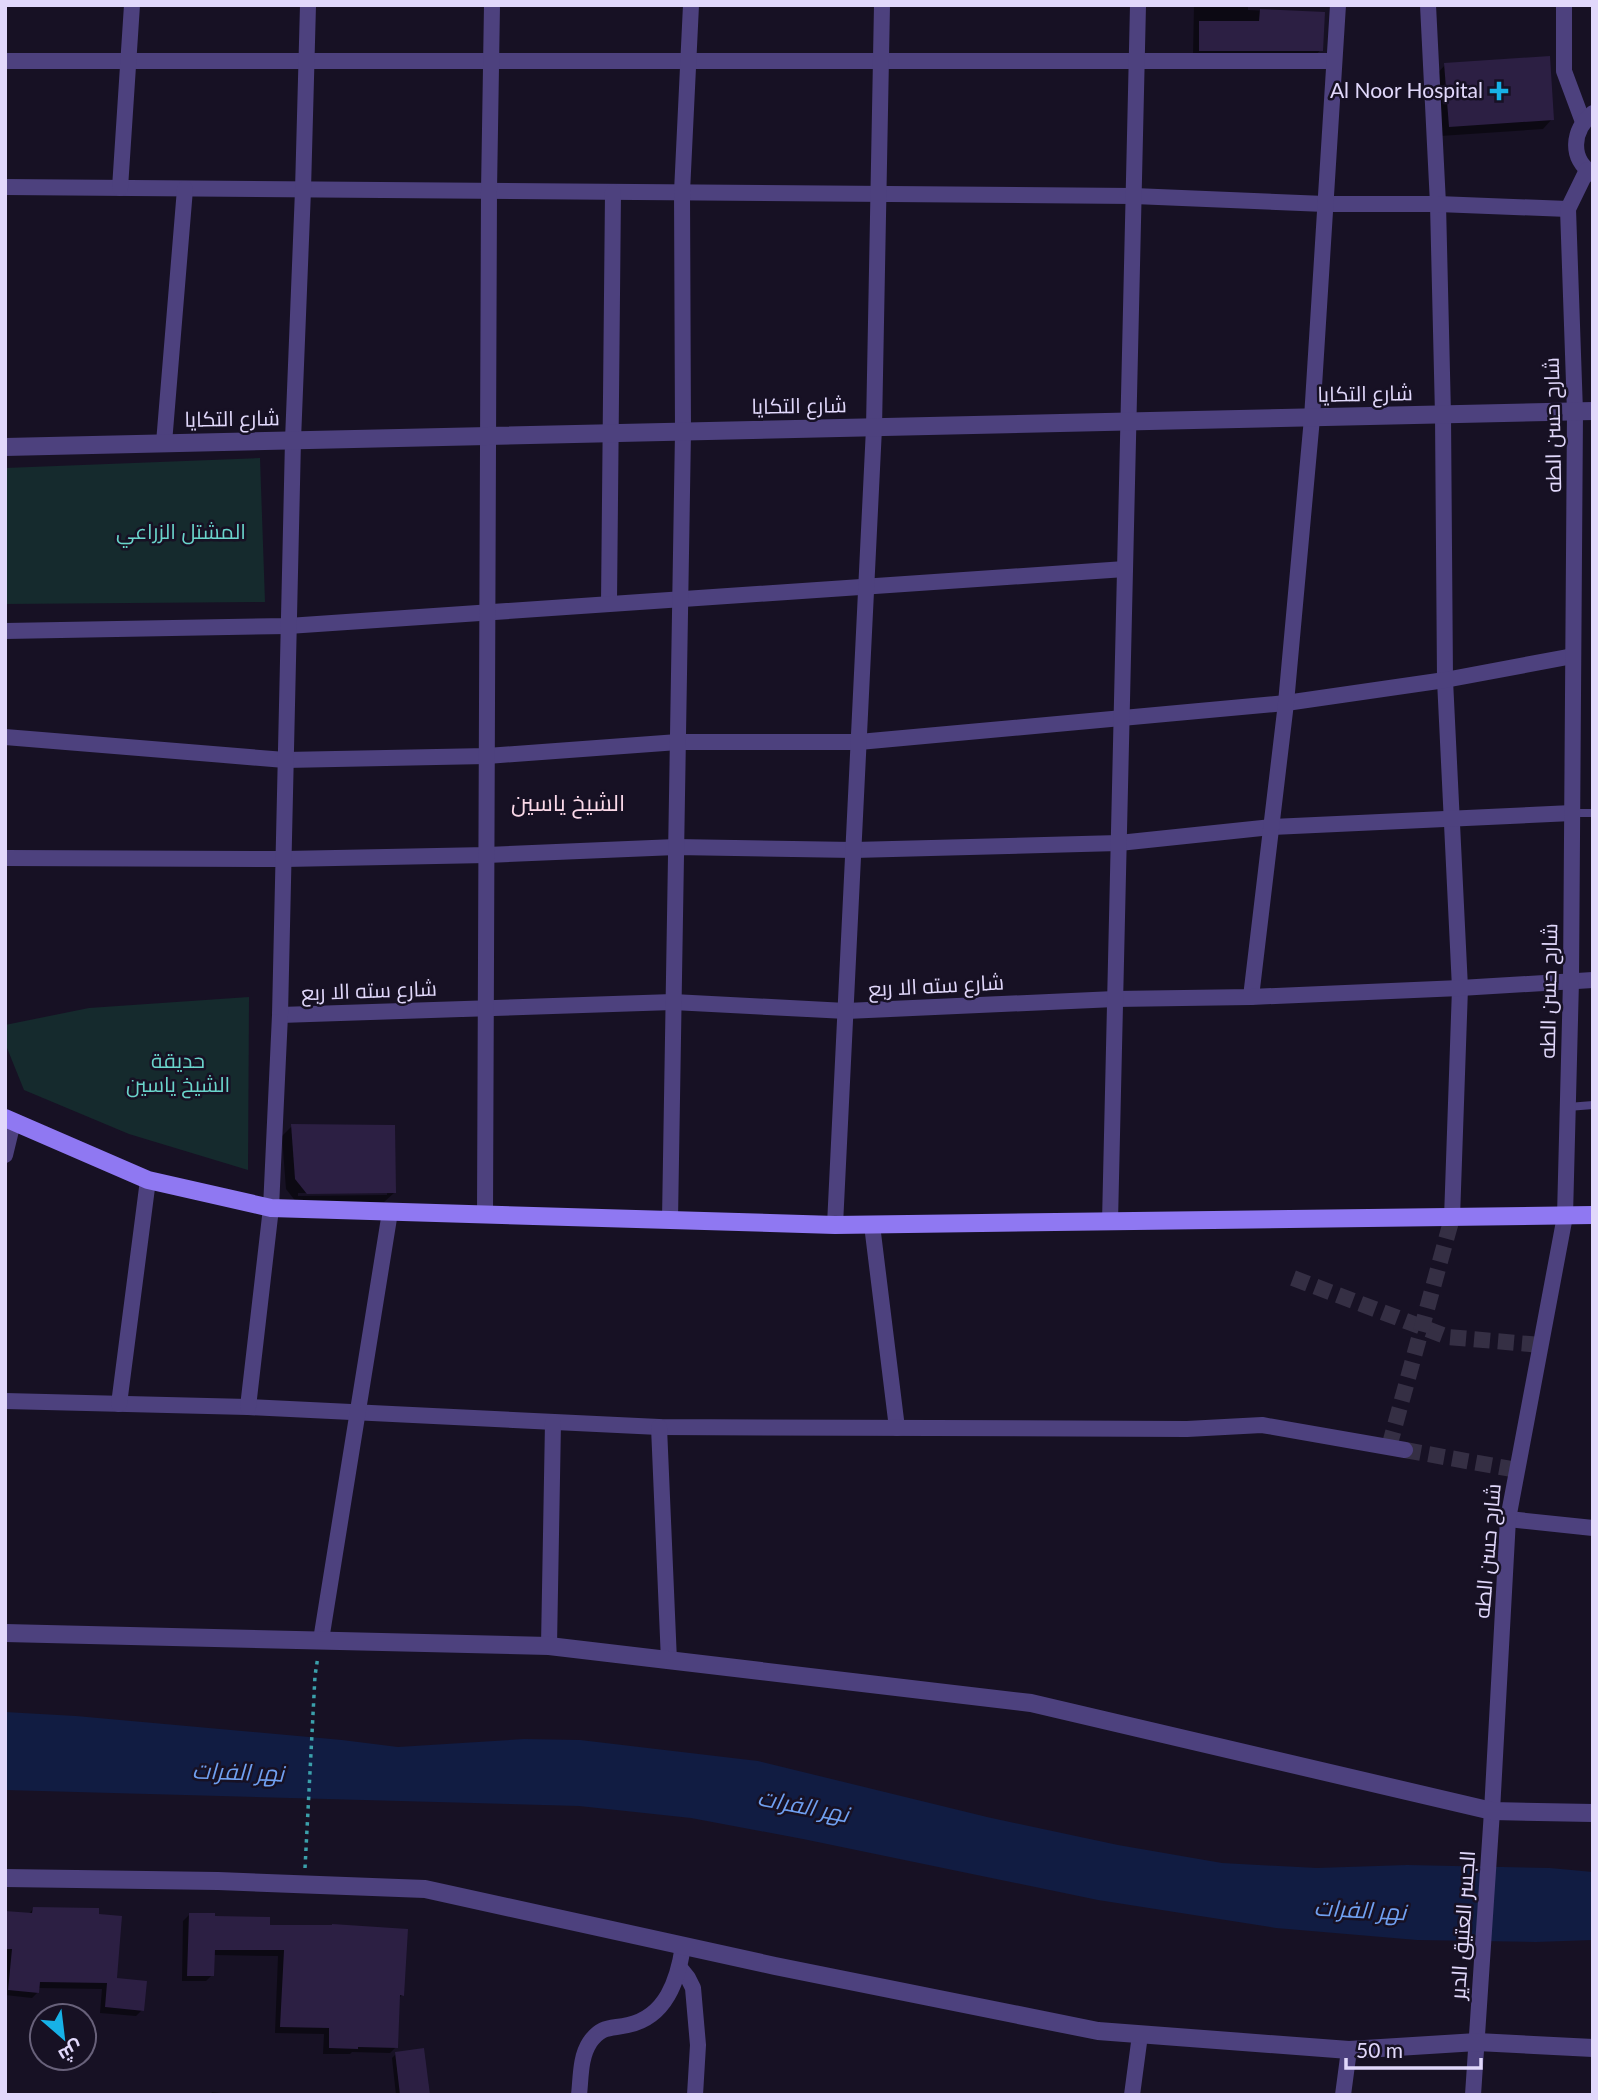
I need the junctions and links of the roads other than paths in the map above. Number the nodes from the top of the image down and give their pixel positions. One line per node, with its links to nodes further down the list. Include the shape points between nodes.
1 (132, 5): 11 (street)
2 (308, 5): 12 (street)
3 (492, 5): 13 (street)
4 (691, 5): 14 (street)
5 (882, 5): 15 (street)
6 (1138, 5): 16 (street)
7 (1338, 5): 17 (street)
8 (1428, 5): 30 (street)
9 (1564, 5): 18 (street, via 1564,71)
10 (5, 61): 11 (street)
11 (128, 61): 12 (street); 21 (street)
12 (307, 61): 13 (street); 23 (street)
13 (491, 61): 14 (street); 24 (street)
14 (688, 61): 15 (street); 26 (street)
15 (881, 61): 16 (street); 27 (street)
16 (1137, 61): 17 (street); 28 (street)
17 (1334, 61): 29 (street)
18 (1588, 118): 19 (street, via 1575,142 1580,162)
19 (1590, 172): 31 (street, شارح حسن الطه)
20 (5, 187): 21 (street)
21 (120, 188): 22 (street)
22 (185, 189): 23 (street); 41 (street)
23 (303, 190): 24 (street); 40 (street)
24 (489, 191): 25 (street); 39 (street)
25 (613, 192): 26 (street); 38 (street)
26 (682, 192): 27 (street); 37 (street)
27 (878, 194): 28 (street); 36 (street)
28 (1134, 196): 29 (street); 35 (street)
29 (1325, 204): 30 (street); 34 (street)
30 (1438, 204): 31 (street); 33 (street)
31 (1568, 209): 32 (street, شارح حسن الطه)
32 (1584, 412): 33 (street, شارع التكايا); 50 (street, شارح حسن الطه)
33 (1443, 415): 34 (street, شارع التكايا); 51 (street)
34 (1312, 418): 35 (street, شارع التكايا); 52 (street)
35 (1129, 422): 36 (street, شارع التكايا); 43 (street)
36 (874, 428): 37 (street, شارع التكايا); 44 (street)
37 (683, 432): 38 (street, شارع التكايا); 45 (street)
38 (611, 433): 39 (street, شارع التكايا); 46 (street)
39 (489, 436): 40 (street, شارع التكايا); 47 (street)
40 (293, 440): 41 (street, شارع التكايا); 48 (street)
41 (164, 443): 42 (street, شارع التكايا)
42 (5, 447)
43 (1125, 569): 44 (street); 53 (street)
44 (867, 585): 45 (street); 56 (street)
45 (680, 598): 46 (street); 55 (street)
46 (609, 603): 47 (street)
47 (488, 612): 48 (street); 57 (street)
48 (288, 626): 49 (street); 58 (street)
49 (5, 631)
50 (1573, 656): 51 (street); 59 (street, شارح حسن الطه)
51 (1446, 680): 52 (street); 61 (street)
52 (1286, 703): 53 (street); 62 (street)
53 (1121, 719): 56 (street); 63 (street)
54 (5, 737): 58 (street)
55 (678, 742): 56 (street); 57 (street); 64 (street)
56 (859, 742): 65 (street)
57 (487, 756): 58 (street); 66 (street)
58 (285, 760): 68 (street)
59 (1572, 813): 60 (lane); 61 (street); 70 (street, شارح حسن الطه)
60 (1593, 813)
61 (1452, 820): 62 (street); 71 (street)
62 (1272, 827): 63 (street); 72 (street)
63 (1119, 843): 65 (street); 73 (street)
64 (676, 847): 65 (street); 66 (street); 74 (street)
65 (854, 850): 76 (street)
66 (487, 855): 68 (street); 75 (street)
67 (5, 858): 68 (street)
68 (285, 859): 77 (street)
69 (1593, 980): 70 (street, شارع سته الا ربع)
70 (1571, 981): 71 (street, شارع سته الا ربع); 79 (street, شارح حسن الطه)
71 (1460, 988): 72 (street, شارع سته الا ربع); 88 (street)
72 (1251, 997): 73 (street, شارع سته الا ربع)
73 (1115, 999): 76 (street, شارع سته الا ربع); 90 (street)
74 (673, 1002): 75 (street, شارع سته الا ربع); 76 (street, شارع سته الا ربع); 89 (street)
75 (486, 1008): 77 (street, شارع سته الا ربع); 85 (street)
76 (846, 1011): 91 (street)
77 (281, 1015): 83 (street)
78 (1593, 1105): 79 (lane)
79 (1568, 1107): 87 (street, شارح حسن الطه)
80 (9, 1120): 81 (street); 82 (main road)
81 (5, 1155)
82 (148, 1180): 83 (main road); 94 (street)
83 (271, 1208): 84 (main road); 95 (street)
84 (390, 1212): 85 (main road); 96 (street)
85 (485, 1215): 89 (main road)
86 (1593, 1215): 87 (main road)
87 (1565, 1216): 88 (main road); 101 (street, شارح حسن الطه)
88 (1452, 1218): 90 (main road)
89 (670, 1220): 91 (main road)
90 (1110, 1222): 92 (main road)
91 (835, 1225): 92 (main road)
92 (872, 1225): 99 (street)
93 (5, 1401): 94 (street)
94 (119, 1404): 95 (street)
95 (248, 1408): 96 (street)
96 (358, 1413): 97 (street); 104 (street)
97 (552, 1422): 98 (street); 105 (street)
98 (659, 1427): 99 (street); 106 (street)
99 (897, 1428): 100 (street, via 1262,1425)
100 (1405, 1450)
101 (1508, 1519): 102 (street); 107 (street, شارح حسن الطه)
102 (1593, 1528)
103 (5, 1633): 104 (street)
104 (321, 1640): 105 (street)
105 (549, 1646): 106 (street)
106 (668, 1661): 107 (street, via 1031,1703)
107 (1492, 1811): 108 (street); 113 (street, الجسر العتيق الدير)
108 (1593, 1813)
109 (5, 1878): 110 (street, via 425,1889)
110 (683, 1946): 111 (street); 112 (street, via 1098,2031)
111 (680, 1968): 116 (street, via 663,2004 643,2019 599,2032 590,2042 583,2056); 117 (street, via 693,1987 698,2045)
112 (1140, 2035): 115 (street); 118 (street)
113 (1477, 2042): 114 (street); 115 (street); 120 (street, الجسر العتيق الدير)
114 (1593, 2048)
115 (1349, 2050): 119 (street)
116 (579, 2095)
117 (695, 2095)
118 (1132, 2095)
119 (1343, 2095)
120 (1473, 2095)

